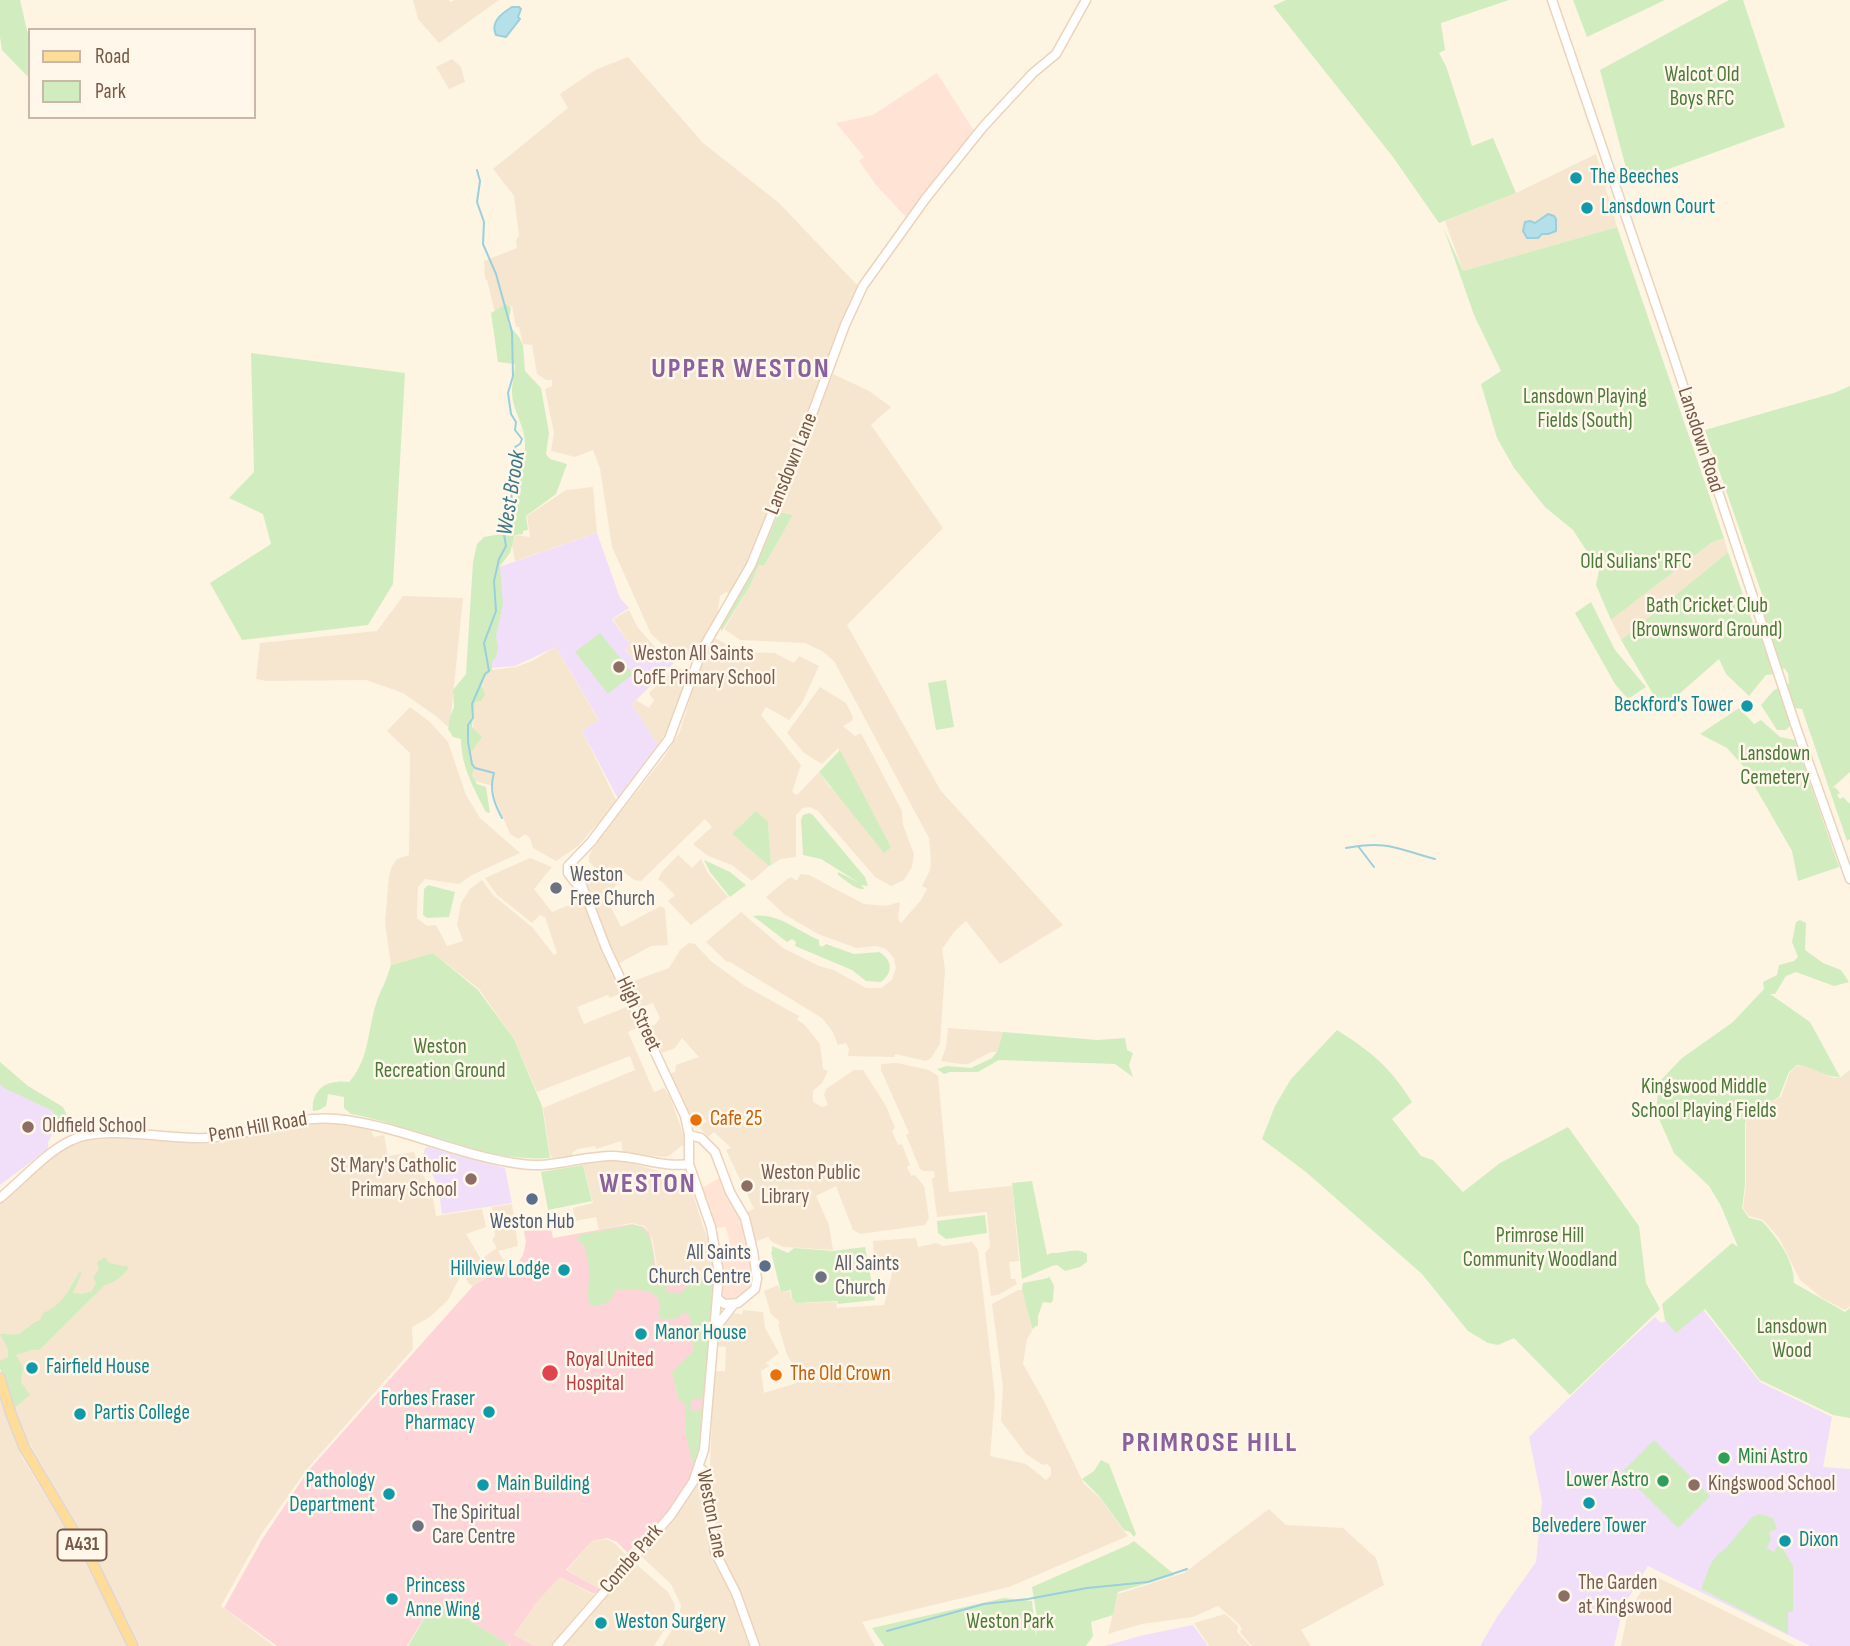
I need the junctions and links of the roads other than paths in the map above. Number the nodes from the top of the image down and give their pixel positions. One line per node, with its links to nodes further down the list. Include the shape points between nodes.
1 (1086, 0): 3 (street, Lansdown Lane, via 1056,54 983,127 863,286 751,565 702,650 668,739)
2 (1552, 0): 7 (street, Lansdown Road)
3 (591, 842): 4 (street, Lansdown Lane); 5 (street, Lansdown Lane)
4 (572, 863): 5 (street); 6 (street, via 567,869)
5 (580, 870): 6 (street); 8 (street, High Street)
6 (570, 875): 8 (street, High Street)
7 (1850, 879)
8 (586, 896): 9 (street, High Street, via 683,1111)
9 (689, 1134): 10 (street, High Street); 13 (street, via 701,1138 715,1153 747,1224 757,1279 753,1292)
10 (689, 1164): 11 (street, Penn Hill Road, via 615,1156 525,1165 360,1123 306,1118 220,1137 105,1133 79,1137 57,1148); 12 (street, High Street, via 716,1249)
11 (0, 1198)
12 (717, 1298): 13 (street); 14 (street, Weston Lane)
13 (734, 1304): 14 (street)
14 (713, 1333): 16 (street, Weston Lane)
15 (0, 1378): 17 (main road, A431, via 24,1447 92,1562)
16 (699, 1467): 18 (street, Combe Park, via 671,1515); 19 (street, Weston Lane, via 706,1472 715,1552)
17 (133, 1646)
18 (557, 1646)
19 (755, 1646)

